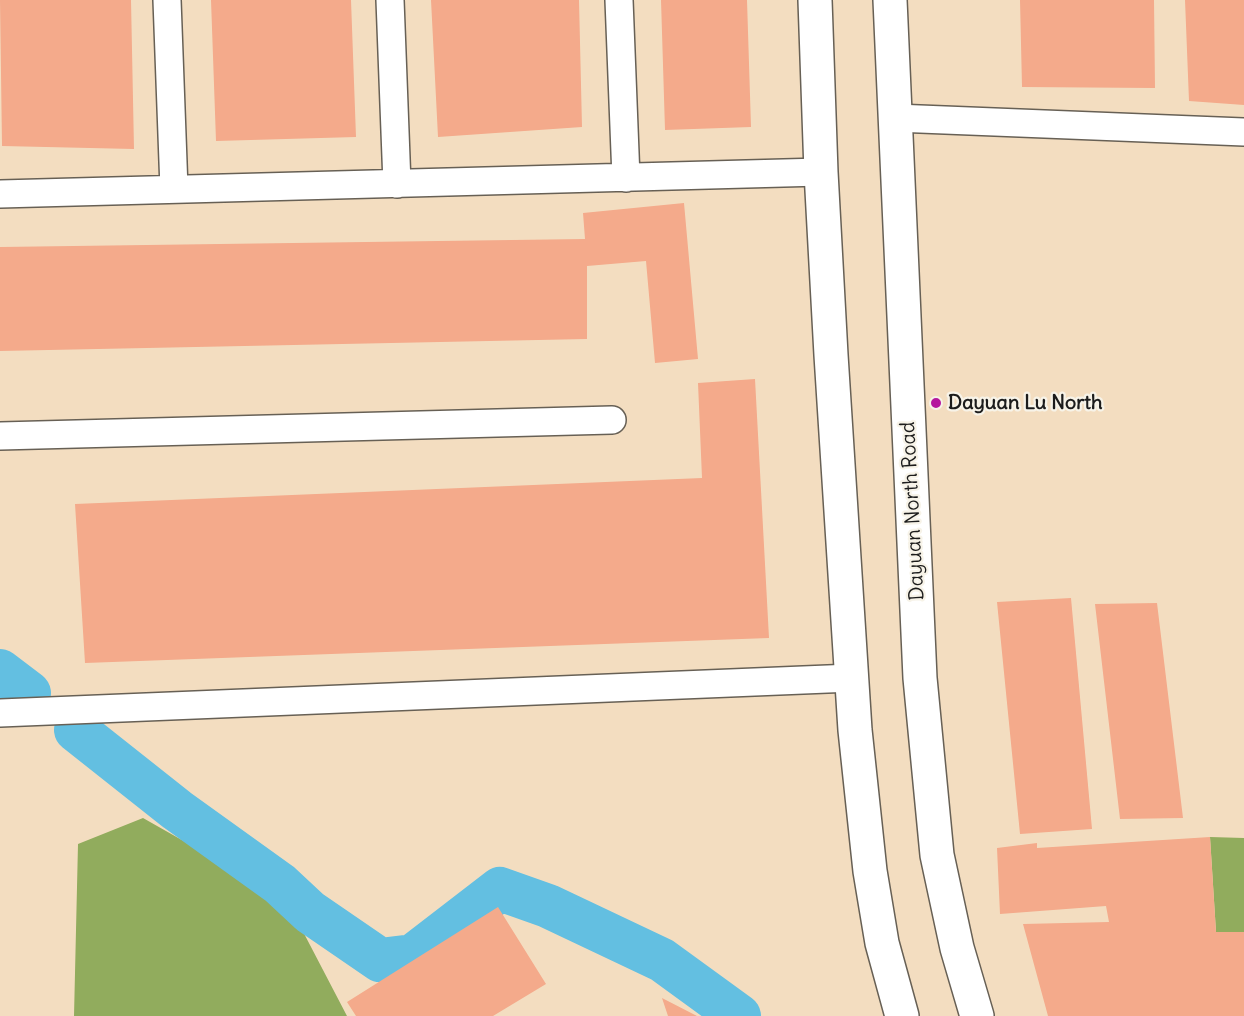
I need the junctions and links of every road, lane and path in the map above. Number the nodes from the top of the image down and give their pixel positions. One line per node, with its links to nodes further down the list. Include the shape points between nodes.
1 (167, 0): 11 (street)
2 (390, 0): 10 (street)
3 (619, 0): 9 (street)
4 (815, 0): 8 (main road)
5 (890, 0): 6 (main road, Dayuan North Road)
6 (895, 118): 7 (street); 18 (main road, Dayuan North Road, via 920,678 937,855 957,948)
7 (1244, 132)
8 (821, 172): 9 (street); 15 (main road)
9 (626, 178): 10 (street)
10 (397, 184): 11 (street)
11 (174, 189): 12 (street)
12 (0, 194)
13 (612, 420): 14 (street)
14 (0, 436)
15 (852, 678): 16 (street); 17 (main road, via 870,871 882,943)
16 (0, 713)
17 (902, 1016)
18 (977, 1016)

